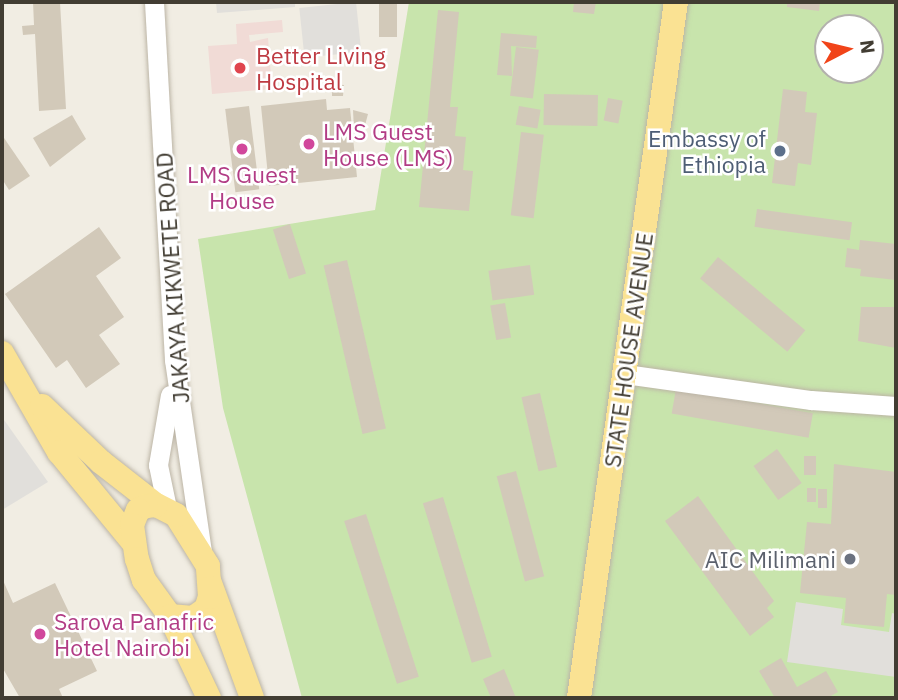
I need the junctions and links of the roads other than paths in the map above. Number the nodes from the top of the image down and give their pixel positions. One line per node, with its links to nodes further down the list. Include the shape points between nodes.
1 (154, 2): 4 (street, JAKAYA KIKWETE ROAD)
2 (676, 2): 5 (main road, STATE HOUSE AVENUE)
3 (2, 352): 6 (main road)
4 (174, 359): 8 (street, via 158,465); 10 (street, JAKAYA KIKWETE ROAD)
5 (625, 374): 7 (street, via 811,400); 15 (main road, STATE HOUSE AVENUE)
6 (31, 397): 8 (main road, via 101,462); 9 (main road, via 59,452)
7 (896, 406)
8 (162, 507): 9 (main road, via 146,506 134,517); 10 (main road)
9 (132, 541): 12 (main road, via 144,580)
10 (203, 554): 11 (main road)
11 (210, 582): 12 (main road, via 210,597 200,615 186,620); 14 (main road)
12 (170, 617): 13 (main road)
13 (209, 698)
14 (252, 698)
15 (579, 698)

